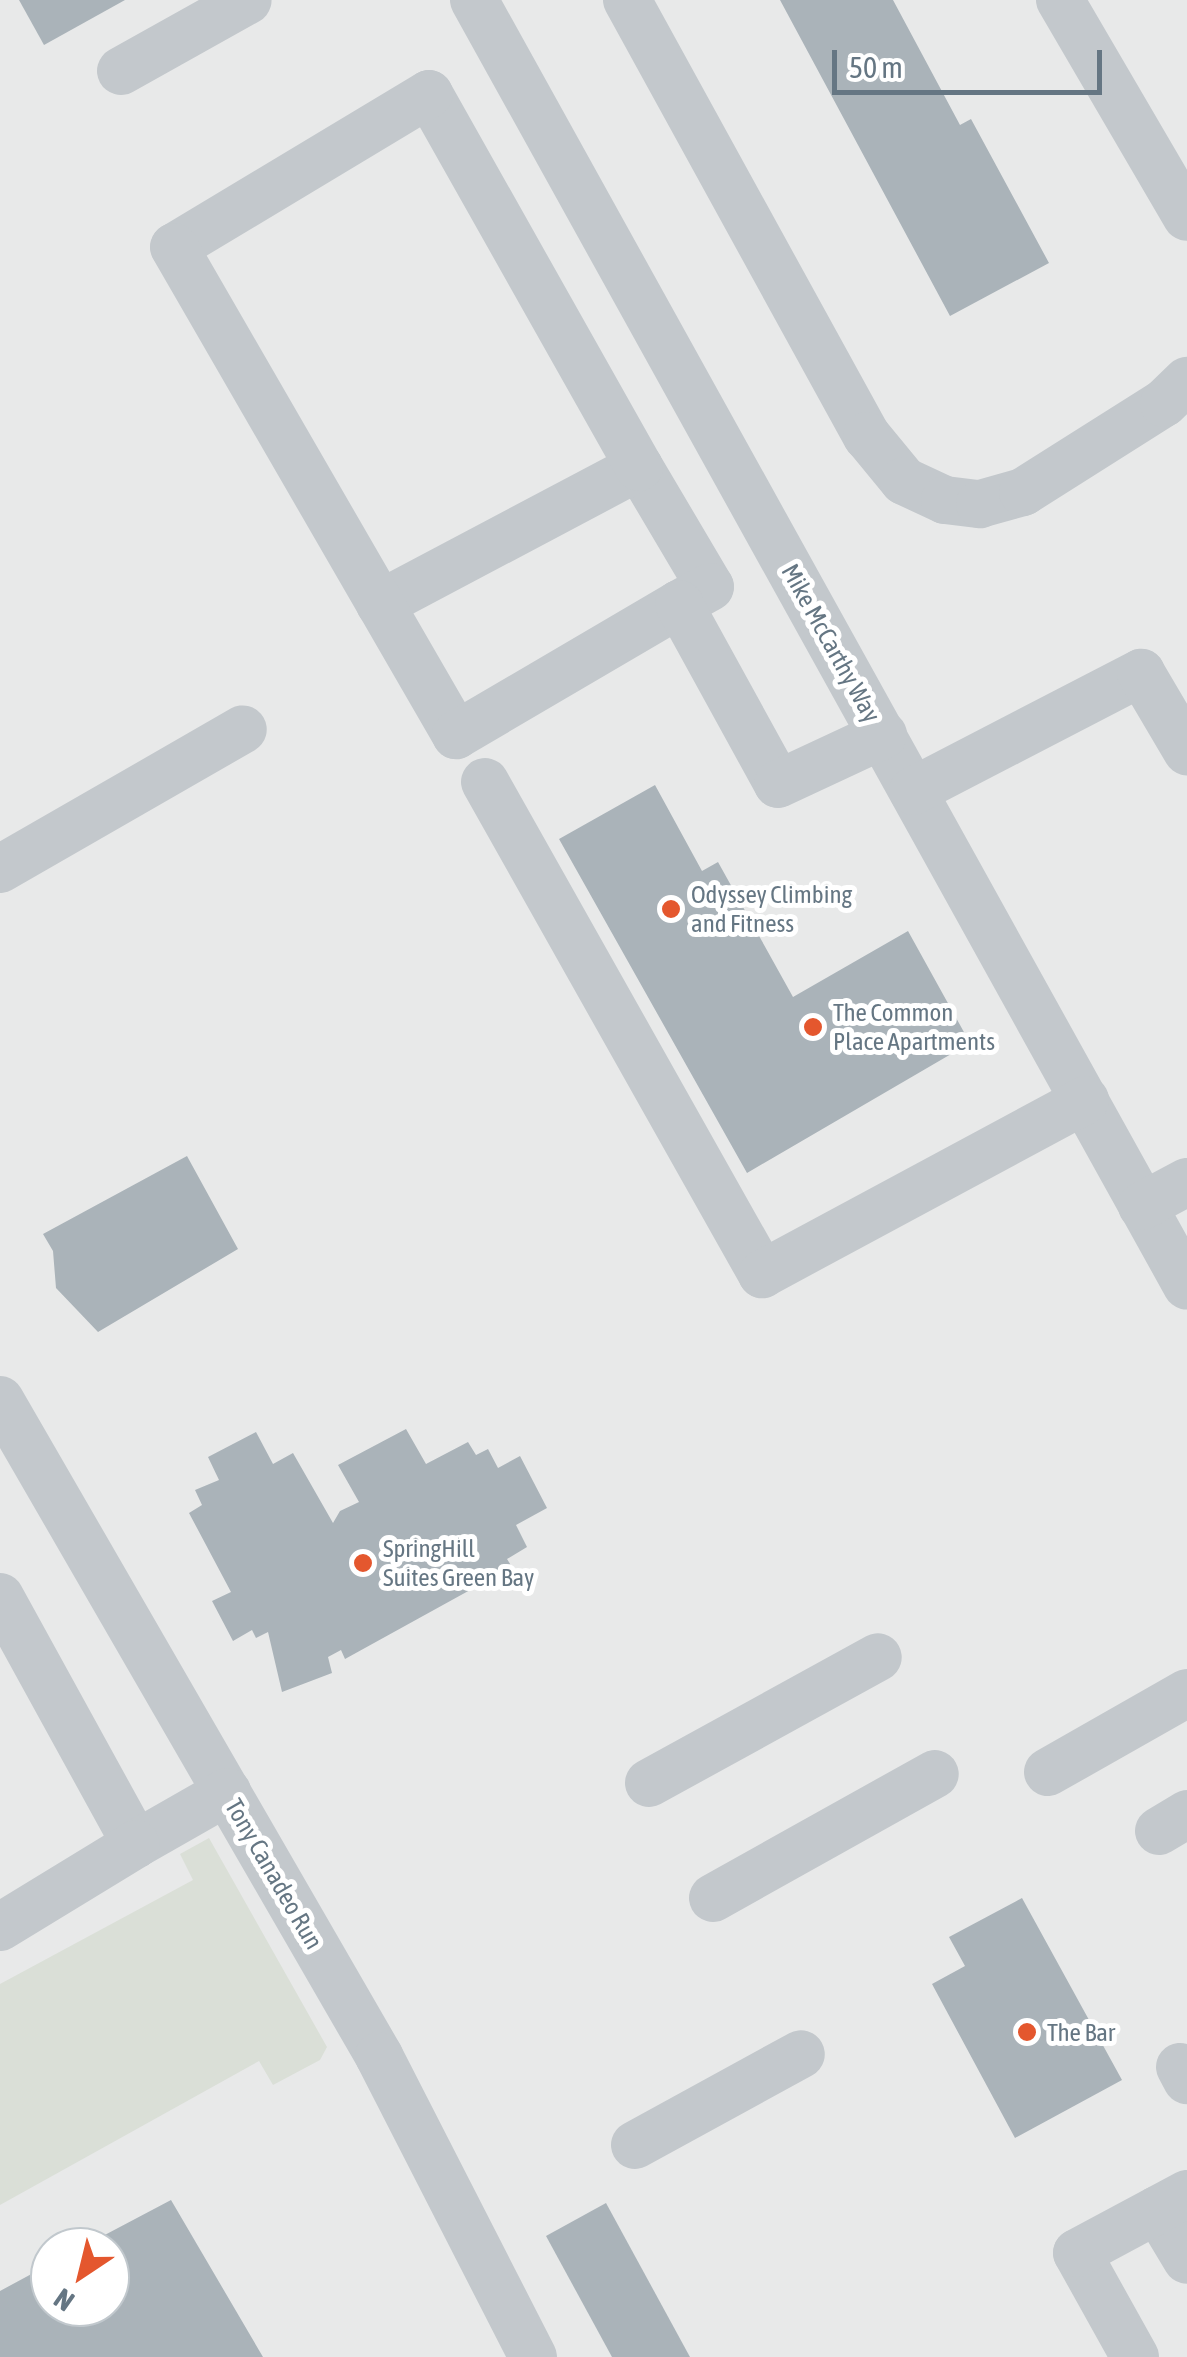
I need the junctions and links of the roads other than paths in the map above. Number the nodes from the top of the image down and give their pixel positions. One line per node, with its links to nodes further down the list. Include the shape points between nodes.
1 (248, 0): 5 (street)
2 (627, 0): 7 (street, via 868,436 904,481 945,500 980,504 1023,492 1164,403)
3 (1060, 0): 6 (street)
4 (492, 6): 12 (street, Mike McCarthy Way)
5 (121, 71)
6 (1187, 217)
7 (1187, 381)
8 (639, 466): 9 (street); 9 (street, via 429,94 174,247); 10 (street, via 710,586)
9 (380, 604): 10 (street, via 456,735)
10 (679, 604): 12 (street, via 778,784)
11 (244, 729): 16 (street)
12 (883, 735): 15 (street, Mike McCarthy Way)
13 (1187, 751): 15 (street, via 1141,673)
14 (485, 782): 17 (street, via 762,1274)
15 (913, 791): 17 (street, Mike McCarthy Way)
16 (0, 869)
17 (1085, 1100): 19 (street, Mike McCarthy Way)
18 (1187, 1182): 19 (street)
19 (1142, 1206): 20 (street, Mike McCarthy Way)
20 (1187, 1286)
21 (0, 1400): 28 (street, Tony Canadeo Run)
22 (0, 1597): 29 (street)
23 (878, 1656): 27 (street)
24 (1187, 1693): 25 (street)
25 (1048, 1772)
26 (934, 1774): 30 (street)
27 (649, 1783)
28 (227, 1792): 29 (street); 36 (street, Tony Canadeo Run, via 379,2056)
29 (136, 1844): 31 (street)
30 (713, 1898)
31 (0, 1928)
32 (800, 2054): 33 (street)
33 (635, 2145)
34 (1172, 2202): 35 (street); 37 (street, via 1077,2254)
35 (1187, 2260)
36 (533, 2357)
37 (1135, 2357)

